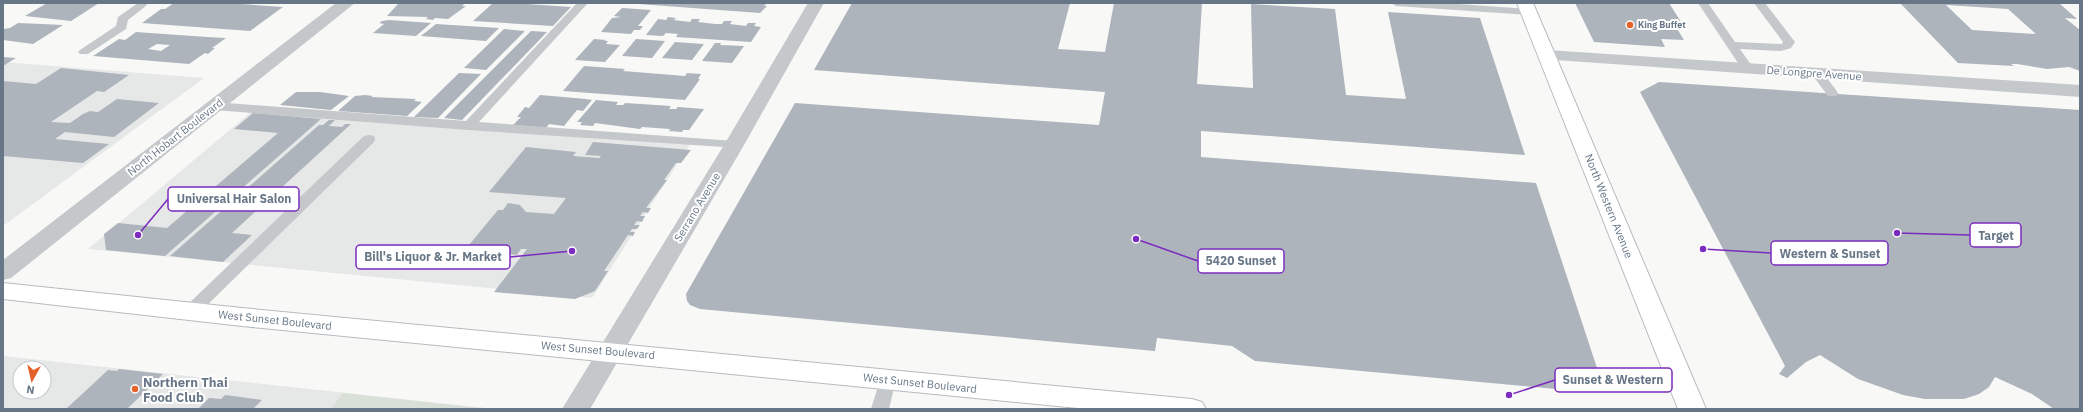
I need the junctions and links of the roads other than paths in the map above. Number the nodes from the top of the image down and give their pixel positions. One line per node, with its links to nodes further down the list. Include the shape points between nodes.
1 (347, 3): 16 (street, North Hobart Boulevard)
2 (583, 3): 17 (lane)
3 (816, 3): 19 (street, Serrano Avenue)
4 (1396, 3): 8 (lane)
5 (1703, 3): 9 (lane)
6 (1759, 3): 9 (lane, via 1789,42 1787,46 1781,48)
7 (142, 5): 10 (lane, via 122,18 122,27)
8 (1527, 7): 11 (main road, North Western Avenue)
9 (1732, 45): 12 (lane)
10 (84, 52)
11 (1547, 55): 12 (street, De Longpre Avenue); 28 (main road, North Western Avenue)
12 (1748, 69): 13 (street, De Longpre Avenue)
13 (1817, 73): 14 (street, De Longpre Avenue); 15 (lane)
14 (2080, 91)
15 (1832, 93)
16 (214, 106): 17 (lane); 20 (street, North Hobart Boulevard)
17 (468, 126): 19 (lane)
18 (369, 139): 22 (lane)
19 (734, 145): 23 (street, Serrano Avenue)
20 (3, 272)
21 (3, 292): 22 (main road, West Sunset Boulevard)
22 (190, 311): 23 (main road, West Sunset Boulevard)
23 (610, 352): 24 (main road, West Sunset Boulevard); 25 (street, Serrano Avenue)
24 (888, 380): 26 (lane); 27 (main road, West Sunset Boulevard)
25 (576, 409)
26 (880, 409)
27 (1192, 409)
28 (1692, 409)

